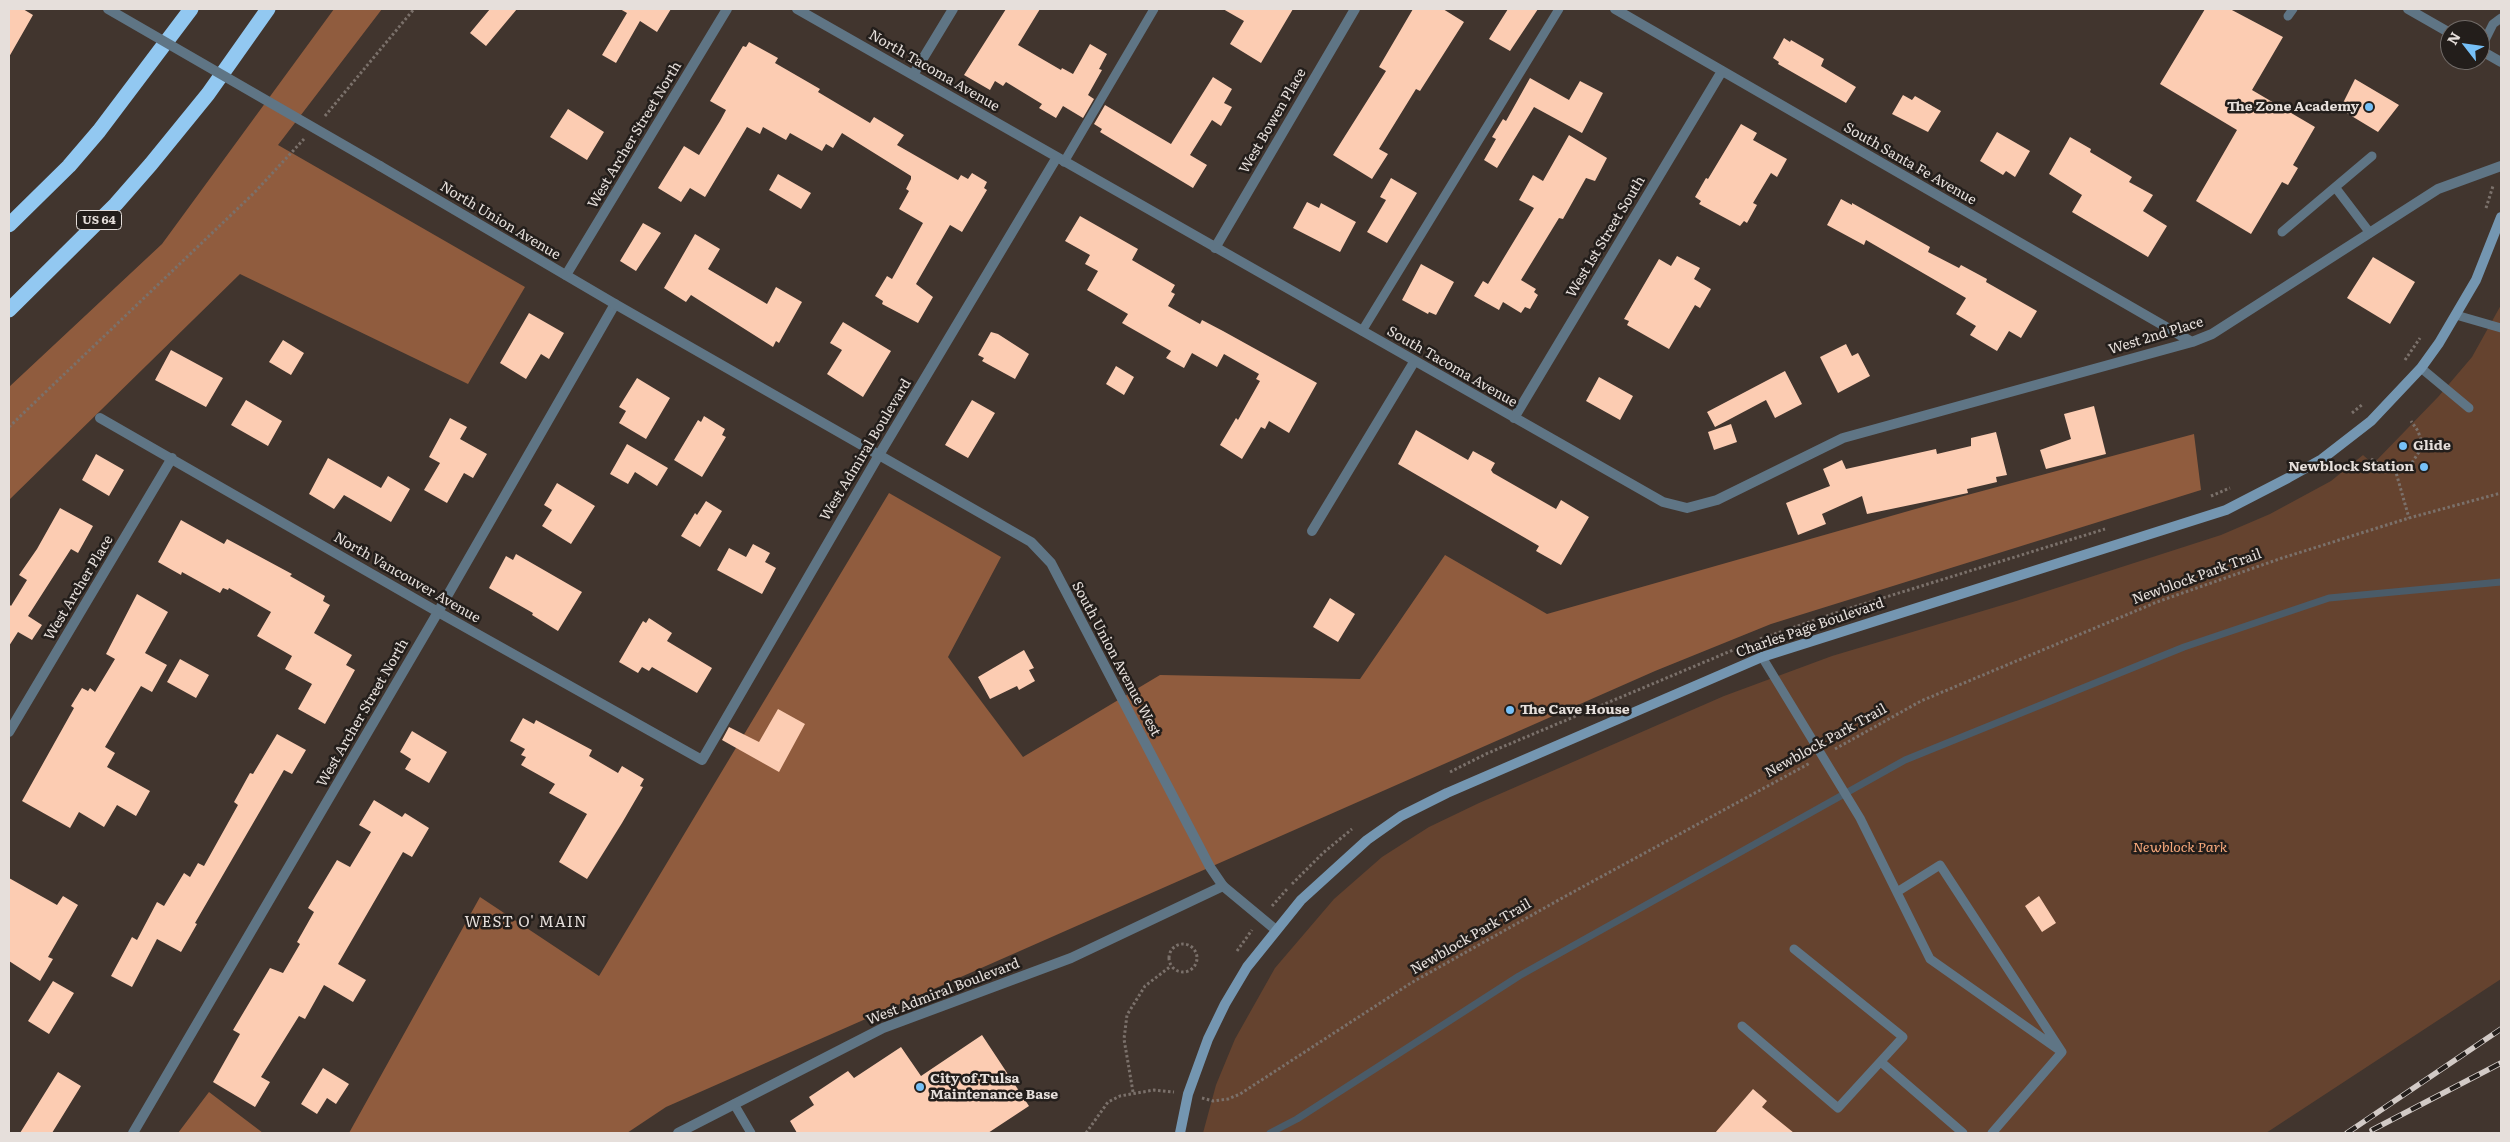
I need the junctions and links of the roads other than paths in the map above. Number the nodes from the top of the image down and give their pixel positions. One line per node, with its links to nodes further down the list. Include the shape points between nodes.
1 (108, 9): 29 (street, North Union Avenue, bridge)
2 (192, 9): 24 (highway, via 93,138)
3 (268, 9): 31 (highway, US 64, via 208,94 152,164)
4 (727, 9): 29 (street, West Archer Street North)
5 (797, 9): 18 (street, North Tacoma Avenue)
6 (953, 9): 18 (street)
7 (1154, 9): 20 (lane)
8 (1355, 9): 28 (street, West Bowen Place)
9 (1559, 9): 34 (lane)
10 (1615, 9): 17 (street, South Santa Fe Avenue)
11 (2408, 9): 13 (street)
12 (2501, 18): 14 (lane)
13 (2440, 27)
14 (2490, 30)
15 (2490, 56): 16 (street)
16 (2501, 62)
17 (1722, 71): 35 (street, South Santa Fe Avenue); 40 (street, West 1st Street South)
18 (913, 75): 20 (street, North Tacoma Avenue)
19 (2372, 156): 22 (lane)
20 (1061, 159): 28 (street, South Tacoma Avenue); 42 (street, West Admiral Boulevard)
21 (2500, 166): 26 (street, West 2nd Place, via 2438,190)
22 (2335, 187): 25 (lane); 26 (lane)
23 (2501, 217): 27 (main road, Charles Page Boulevard)
24 (9, 225)
25 (2282, 232)
26 (2370, 233): 35 (street, West 2nd Place, via 2229,324)
27 (2499, 233): 32 (main road, Charles Page Boulevard)
28 (1214, 248): 34 (street, South Tacoma Avenue)
29 (566, 275): 30 (street, North Union Avenue)
30 (615, 304): 42 (street, North Union Avenue); 45 (street, West Archer Street North)
31 (9, 310)
32 (2456, 315): 33 (lane); 37 (main road, Charles Page Boulevard)
33 (2501, 328)
34 (1362, 331): 36 (street, South Tacoma Avenue)
35 (2192, 342): 41 (street, West 2nd Place)
36 (1414, 362): 40 (street, South Tacoma Avenue); 44 (street)
37 (2421, 368): 38 (lane); 46 (main road, Charles Page Boulevard, via 2347,441 2322,459 2226,510)
38 (2469, 408)
39 (100, 418): 43 (street, North Vancouver Avenue)
40 (1514, 418): 41 (street, South Tacoma Avenue, via 1663,502 1686,508 1717,500)
41 (1843, 438)
42 (878, 455): 48 (street, West Admiral Boulevard); 49 (street, South Union Avenue West, via 1024,536 1051,563 1210,867)
43 (172, 458): 45 (street, North Vancouver Avenue); 47 (street, West Archer Place)
44 (1312, 531)
45 (438, 612): 48 (street, North Vancouver Avenue); 57 (street, West Archer Street North)
46 (1762, 656): 50 (lane, via 1860,818); 51 (main road, Charles Page Boulevard, via 1518,760 1401,816 1331,872 1301,900)
47 (9, 732)
48 (702, 760)
49 (1223, 886): 51 (street, South Union Avenue West); 56 (street, West Admiral Boulevard, via 1071,958 883,1028)
50 (1897, 892): 54 (lane, via 1930,959); 54 (lane, via 1940,865)
51 (1276, 930): 60 (main road, Charles Page Boulevard, via 1247,967 1208,1039 1188,1094)
52 (1794, 949): 55 (lane, via 1903,1037)
53 (1742, 1026): 55 (lane, via 1838,1108)
54 (2062, 1052): 62 (lane)
55 (1881, 1062): 61 (lane)
56 (734, 1104): 58 (street, West Admiral Boulevard); 59 (lane)
57 (133, 1133)
58 (678, 1133)
59 (751, 1133)
60 (1180, 1133)
61 (1963, 1133)
62 (1992, 1133)

